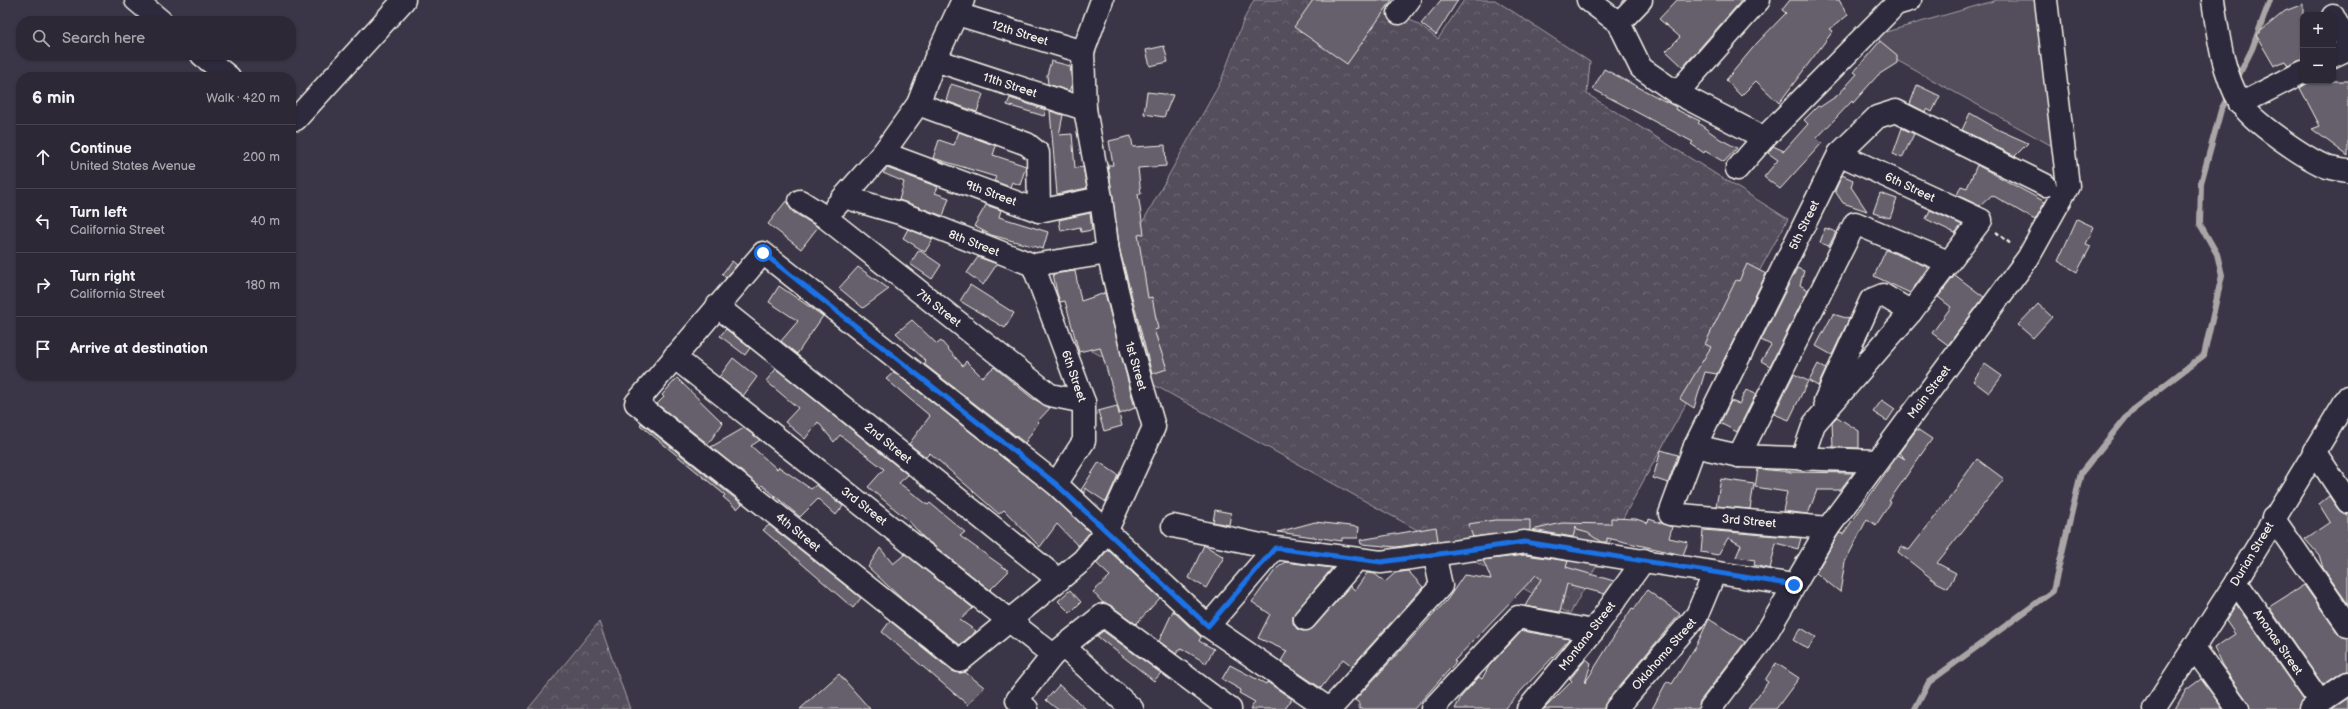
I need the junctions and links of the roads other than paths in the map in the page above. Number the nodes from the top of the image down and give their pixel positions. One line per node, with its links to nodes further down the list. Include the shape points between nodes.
1 (136, 0): 13 (street)
2 (404, 0): 28 (street)
3 (1588, 0): 15 (street)
4 (1641, 0): 15 (street)
5 (1759, 0): 24 (street)
6 (2046, 0): 53 (street, Main Street, via 2068,186 2028,258)
7 (2213, 0): 25 (street, via 2222,57)
8 (2325, 0): 12 (street)
9 (1098, 1): 18 (street, 1st Street)
10 (1900, 1): 29 (street)
11 (960, 7): 18 (street, 12th Street); 21 (street)
12 (2331, 12)
13 (155, 16)
14 (2336, 22): 16 (street)
15 (1619, 24): 24 (street, via 1641,68)
16 (2348, 45)
17 (2348, 49): 19 (street)
18 (1083, 52): 27 (street, 1st Street)
19 (2336, 55)
20 (208, 60): 22 (street)
21 (935, 60): 26 (street); 27 (street, 11th Street)
22 (223, 72)
23 (2300, 73): 25 (street)
24 (1677, 93): 29 (street)
25 (2238, 99): 33 (street, via 2260,123 2303,154 2328,167)
26 (918, 104): 30 (street); 38 (street, via 1026,144 1038,154)
27 (1085, 109): 36 (street, 1st Street)
28 (296, 119)
29 (1764, 138): 32 (street)
30 (883, 154): 35 (street); 38 (street, 9th Street)
31 (1839, 154): 34 (street, 5th Street, via 1877,117 1896,111); 41 (street, 6th Street, via 1980,220); 49 (street, 5th Street)
32 (1738, 169)
33 (2348, 171)
34 (2045, 185)
35 (844, 197): 39 (street); 42 (street, 8th Street, via 902,214)
36 (1101, 198): 38 (street); 40 (street, 1st Street)
37 (800, 201): 39 (street, 7th Street)
38 (1039, 211)
39 (825, 217): 47 (street, 7th Street, via 1050,395)
40 (1108, 253): 42 (street); 60 (street, 1st Street, via 1154,427)
41 (1948, 262): 44 (street); 51 (street, via 1855,224)
42 (1033, 265): 47 (street, 6th Street)
43 (718, 306): 45 (street); 54 (street, via 763,253); 66 (street, 2nd Street)
44 (1911, 312): 48 (street); 48 (street, via 1883,295 1871,300)
45 (674, 357): 70 (street, 3rd Street); 76 (street, 4th Street, via 636,403)
46 (2348, 397): 50 (street, Durian Street)
47 (1084, 402): 54 (street, 6th Street, via 1084,441)
48 (1814, 424): 52 (street)
49 (1696, 446): 51 (street); 56 (street, 5th Street)
50 (2314, 451): 55 (street); 57 (street, Durian Street)
51 (1739, 456): 52 (street)
52 (1802, 459): 53 (street)
53 (1877, 461): 59 (street, Main Street)
54 (1056, 484): 60 (street)
55 (2348, 502)
56 (1670, 514): 59 (street, 3rd Street)
57 (2273, 518): 67 (street, Durian Street); 72 (street)
58 (1173, 526): 61 (street)
59 (1828, 528): 68 (street, Main Street)
60 (1106, 532): 66 (street, 1st Street, via 1083,560); 71 (street)
61 (1275, 548): 63 (street); 71 (street)
62 (1434, 553): 63 (street, via 1381,562); 64 (street, via 1525,542); 82 (street, via 1441,586)
63 (1356, 560): 69 (street)
64 (1644, 560): 65 (street); 73 (street, Montana Street)
65 (1714, 574): 68 (street); 85 (street, Oklahoma Street, via 1697,615)
66 (1059, 580): 70 (street, 1st Street)
67 (2236, 582): 74 (street, Durian Street); 78 (street, Anonas Street)
68 (1794, 585): 86 (street, Main Street, via 1763,639)
69 (1305, 619)
70 (1011, 621): 75 (street, 3rd Street); 76 (street, 1st Street)
71 (1208, 626): 82 (street)
72 (2348, 626)
73 (1593, 632): 83 (street, via 1518,617); 84 (street, Montana Street)
74 (2194, 648): 87 (street, Durian Street); 88 (street)
75 (1059, 651): 79 (street, via 1017,700); 80 (street); 81 (street, via 1104,616)
76 (960, 662)
77 (2348, 683): 78 (street)
78 (2315, 705)
79 (1027, 709)
80 (1132, 709)
81 (1230, 709)
82 (1329, 709)
83 (1432, 709)
84 (1528, 709)
85 (1616, 709)
86 (1710, 709)
87 (2154, 709)
88 (2238, 709)

